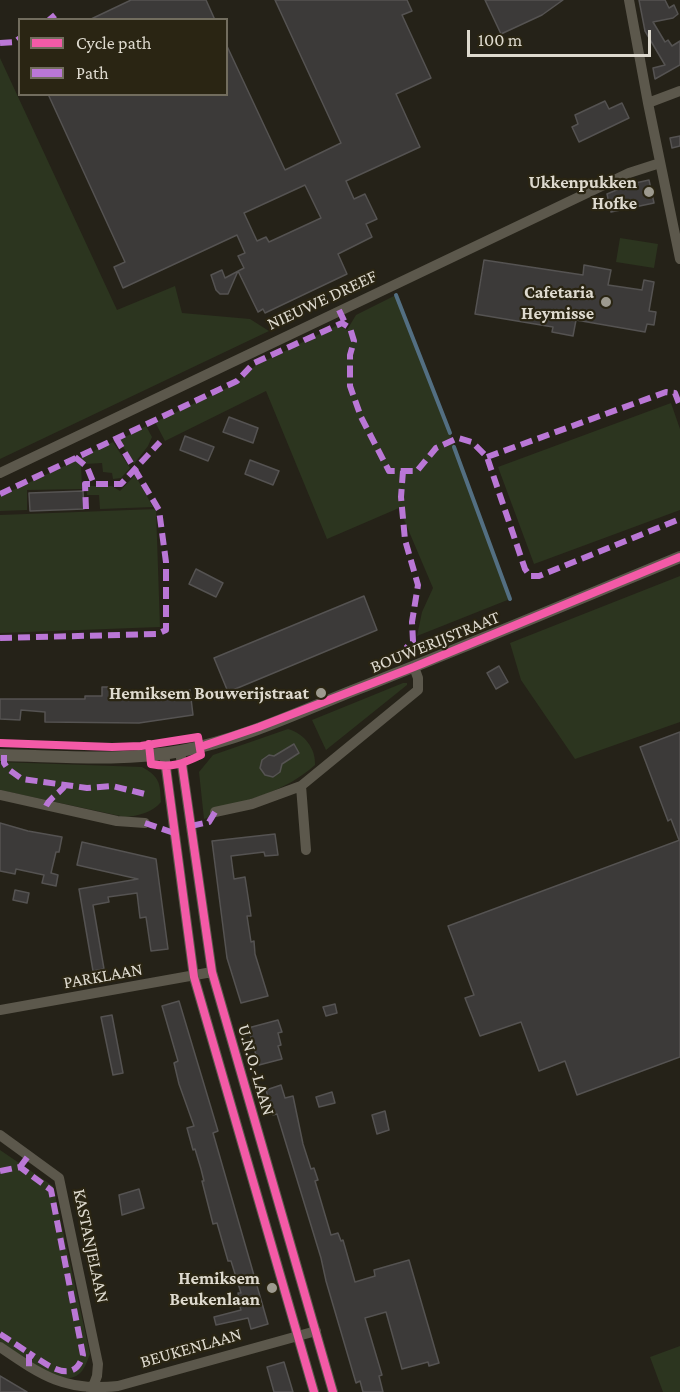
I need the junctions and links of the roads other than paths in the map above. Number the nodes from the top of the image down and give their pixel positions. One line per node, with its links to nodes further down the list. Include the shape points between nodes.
1 (629, 0): 3 (street)
2 (680, 91): 3 (street)
3 (648, 103): 4 (street)
4 (660, 163): 5 (street); 6 (street, NIEUWE DREEF, via 629,173)
5 (680, 259)
6 (0, 473)
7 (680, 557): 8 (street, BOUWERIJSTRAAT)
8 (414, 667): 9 (street, BOUWERIJSTRAAT, via 259,728); 12 (street, BOUWERIJSTRAAT, via 417,690)
9 (180, 751): 10 (street, BOUWERIJSTRAAT); 16 (street, U.N.O.-LAAN)
10 (164, 753): 11 (street, BOUWERIJSTRAAT, via 95,758); 17 (street, U.N.O.-LAAN)
11 (0, 754)
12 (301, 786): 14 (street, BOUWERIJSTRAAT); 18 (street)
13 (0, 795): 15 (street, via 117,821)
14 (214, 812)
15 (145, 823)
16 (191, 831): 17 (street); 19 (street, U.N.O.-LAAN)
17 (174, 833): 20 (street, U.N.O.-LAAN)
18 (306, 850)
19 (212, 972): 20 (street, PARKLAAN); 23 (street, U.N.O.-LAAN)
20 (194, 977): 21 (street, PARKLAAN); 24 (street, U.N.O.-LAAN)
21 (0, 1010)
22 (0, 1135): 26 (street, KASTANJELAAN, via 59,1178 98,1364)
23 (316, 1331): 24 (street, BEUKENLAAN); 28 (street, U.N.O.-LAAN)
24 (298, 1335): 26 (street, BEUKENLAAN); 27 (street, U.N.O.-LAAN)
25 (0, 1347): 26 (street, via 45,1378)
26 (92, 1391)
27 (314, 1392)
28 (333, 1392)

